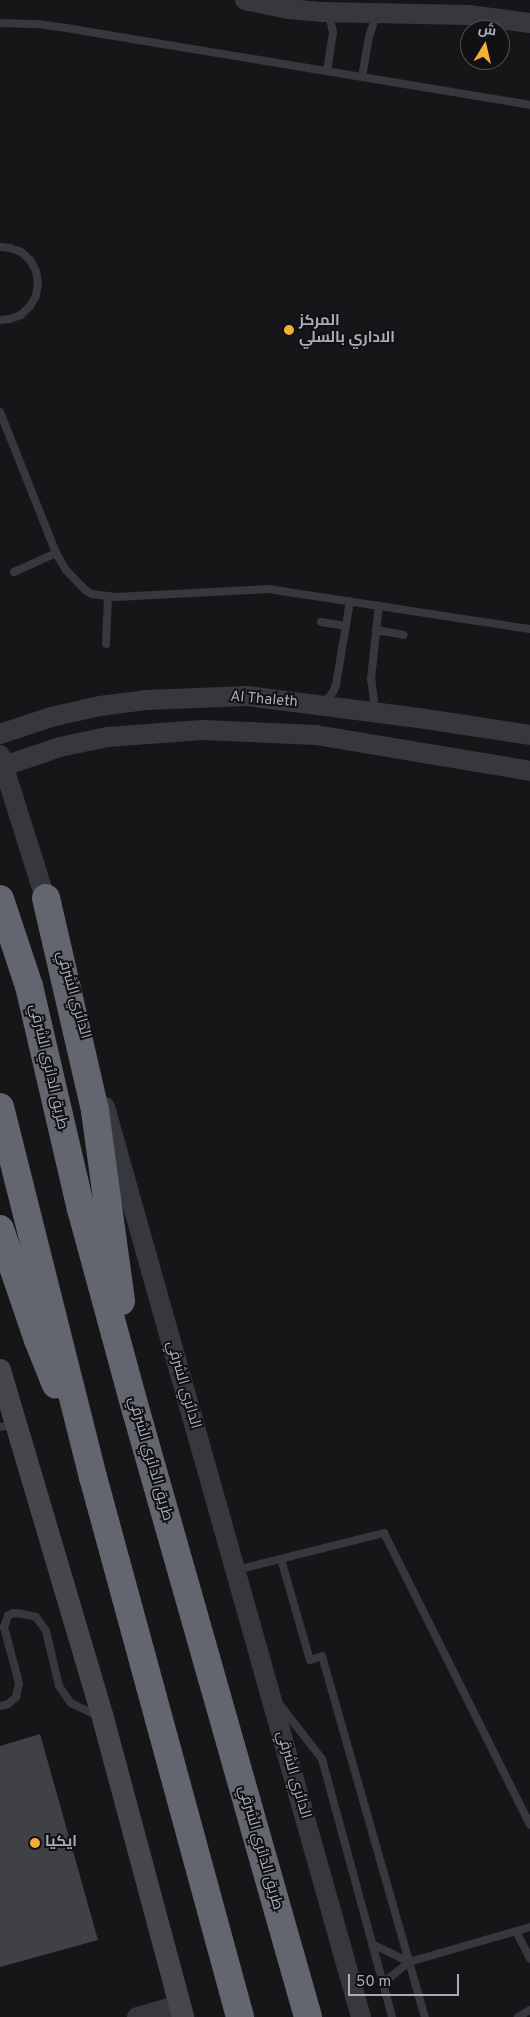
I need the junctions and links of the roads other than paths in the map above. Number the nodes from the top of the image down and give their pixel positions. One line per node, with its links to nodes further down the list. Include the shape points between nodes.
1 (245, 0): 3 (street, via 288,9)
2 (378, 9): 3 (street); 5 (street); 7 (lane)
3 (328, 12): 6 (lane, via 333,32)
4 (0, 23): 6 (lane, via 38,24)
5 (530, 23)
6 (327, 71): 7 (lane)
7 (362, 77): 8 (lane)
8 (530, 105)
9 (0, 247): 10 (lane, via 21,252 30,260 38,283 30,306 10,320)
10 (0, 320)
11 (0, 412): 12 (lane)
12 (56, 554): 13 (lane); 14 (lane, via 85,590)
13 (14, 572)
14 (108, 597): 15 (lane, via 252,589); 22 (lane)
15 (350, 601): 16 (lane); 18 (lane)
16 (379, 605): 19 (lane); 20 (lane)
17 (321, 622): 18 (lane)
18 (346, 626): 23 (lane, via 336,685)
19 (530, 629)
20 (376, 630): 21 (lane); 24 (lane, via 371,685)
21 (404, 634)
22 (106, 644)
23 (322, 705): 24 (street, Al Thaleth); 25 (street, Al Thaleth, via 247,696 146,700 52,717)
24 (375, 712): 26 (street, Al Thaleth)
25 (0, 734)
26 (530, 735)
27 (2, 760): 28 (street, Al Thaleth, via 108,737 203,730 316,735); 30 (street, الدائري الشرقي)
28 (530, 771)
29 (0, 898): 34 (highway, طريق الدائري الشرقي, via 28,986 81,1209)
30 (46, 898): 34 (highway, via 95,1110); 38 (street, الدائري الشرقي)
31 (0, 1107): 36 (highway)
32 (0, 1229): 36 (highway, via 38,1340)
33 (0, 1370): 35 (main road)
34 (136, 1411): 53 (highway, طريق الدائري الشرقي)
35 (7, 1426): 41 (main road)
36 (93, 1477): 52 (highway)
37 (281, 1559): 38 (lane); 42 (lane, via 384,1533); 47 (lane, via 310,1660 322,1656)
38 (235, 1571): 39 (street, الدائري الشرقي)
39 (269, 1692): 45 (lane, via 322,1759); 54 (street, الدائري الشرقي)
40 (0, 1706): 41 (lane, via 16,1697 19,1683 4,1627 8,1616 23,1614 36,1617 46,1631 59,1686 71,1703)
41 (103, 1718): 50 (main road)
42 (530, 1824)
43 (530, 1927): 44 (lane)
44 (516, 1931): 46 (lane); 47 (lane)
45 (372, 1944): 47 (lane); 48 (lane)
46 (530, 1959)
47 (409, 1962): 48 (lane); 56 (lane)
48 (383, 1983): 55 (lane)
49 (530, 2010): 57 (lane)
50 (181, 2011): 51 (street)
51 (137, 2017)
52 (240, 2017)
53 (308, 2017)
54 (361, 2017)
55 (392, 2017)
56 (425, 2017)
57 (518, 2017)

